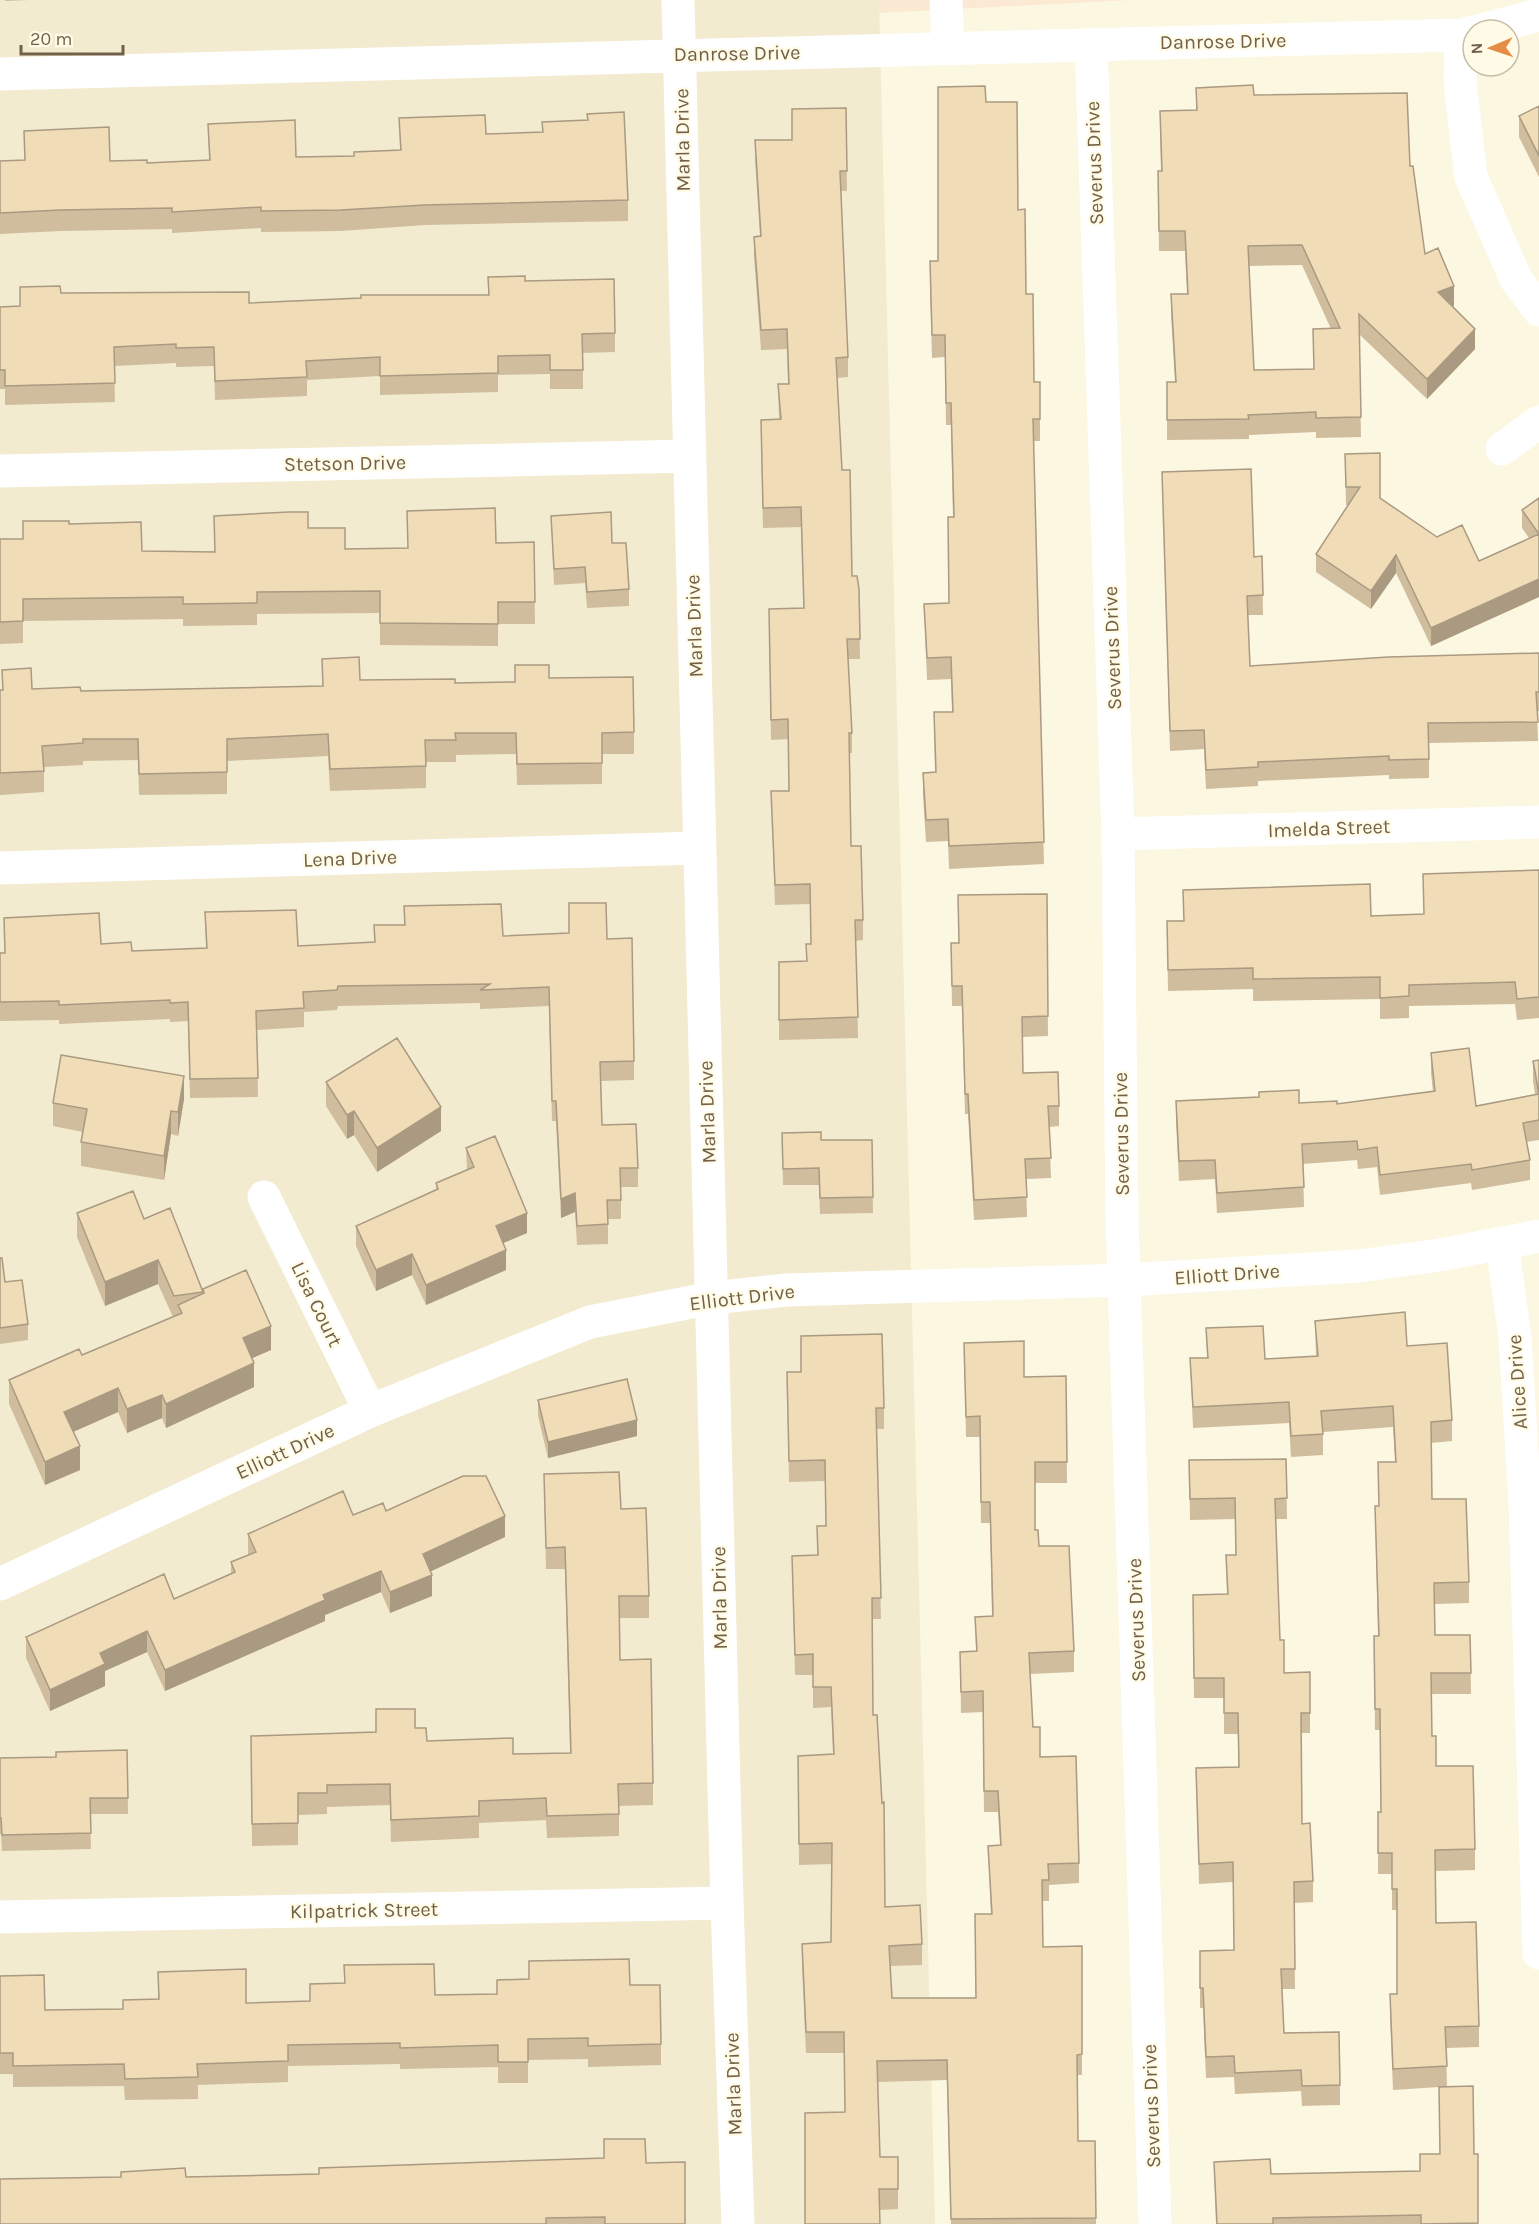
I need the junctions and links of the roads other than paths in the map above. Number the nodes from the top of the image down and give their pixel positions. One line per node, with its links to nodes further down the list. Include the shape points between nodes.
1 (678, 0): 8 (street, Marla Drive)
2 (946, 0): 7 (street)
3 (1539, 15): 4 (street, Danrose Drive)
4 (1521, 20)
5 (1461, 33): 6 (street, Danrose Drive)
6 (1091, 44): 7 (street, Danrose Drive); 17 (street, Severus Drive)
7 (948, 49): 8 (street, Danrose Drive)
8 (680, 54): 9 (street, Danrose Drive); 14 (street, Marla Drive)
9 (0, 74)
10 (1461, 78): 11 (street, via 1471,177 1516,279)
11 (1539, 310)
12 (1539, 422): 13 (street)
13 (1502, 449)
14 (689, 456): 15 (street, Stetson Drive); 18 (street, Marla Drive)
15 (0, 471)
16 (1539, 822): 17 (street, Imelda Street)
17 (1118, 834): 23 (street, Severus Drive)
18 (699, 848): 19 (street, Lena Drive); 24 (street, Marla Drive)
19 (0, 868)
20 (264, 1197): 25 (street, Lisa Court)
21 (1539, 1236): 22 (street, Elliott Drive)
22 (1502, 1243): 23 (street, Elliott Drive, via 1359,1266); 27 (street, Alice Drive, via 1515,1337 1526,1503)
23 (1125, 1280): 24 (street, Elliott Drive, via 786,1290); 32 (street, Severus Drive)
24 (712, 1299): 25 (street, Elliott Drive, via 590,1322); 28 (street, Marla Drive)
25 (370, 1411): 26 (street, Elliott Drive)
26 (0, 1584)
27 (1538, 1889): 30 (street, Alice Drive)
28 (727, 1903): 29 (street, Kilpatrick Street); 31 (street, Marla Drive)
29 (0, 1917)
30 (1539, 1953)
31 (738, 2224)
32 (1155, 2224)

